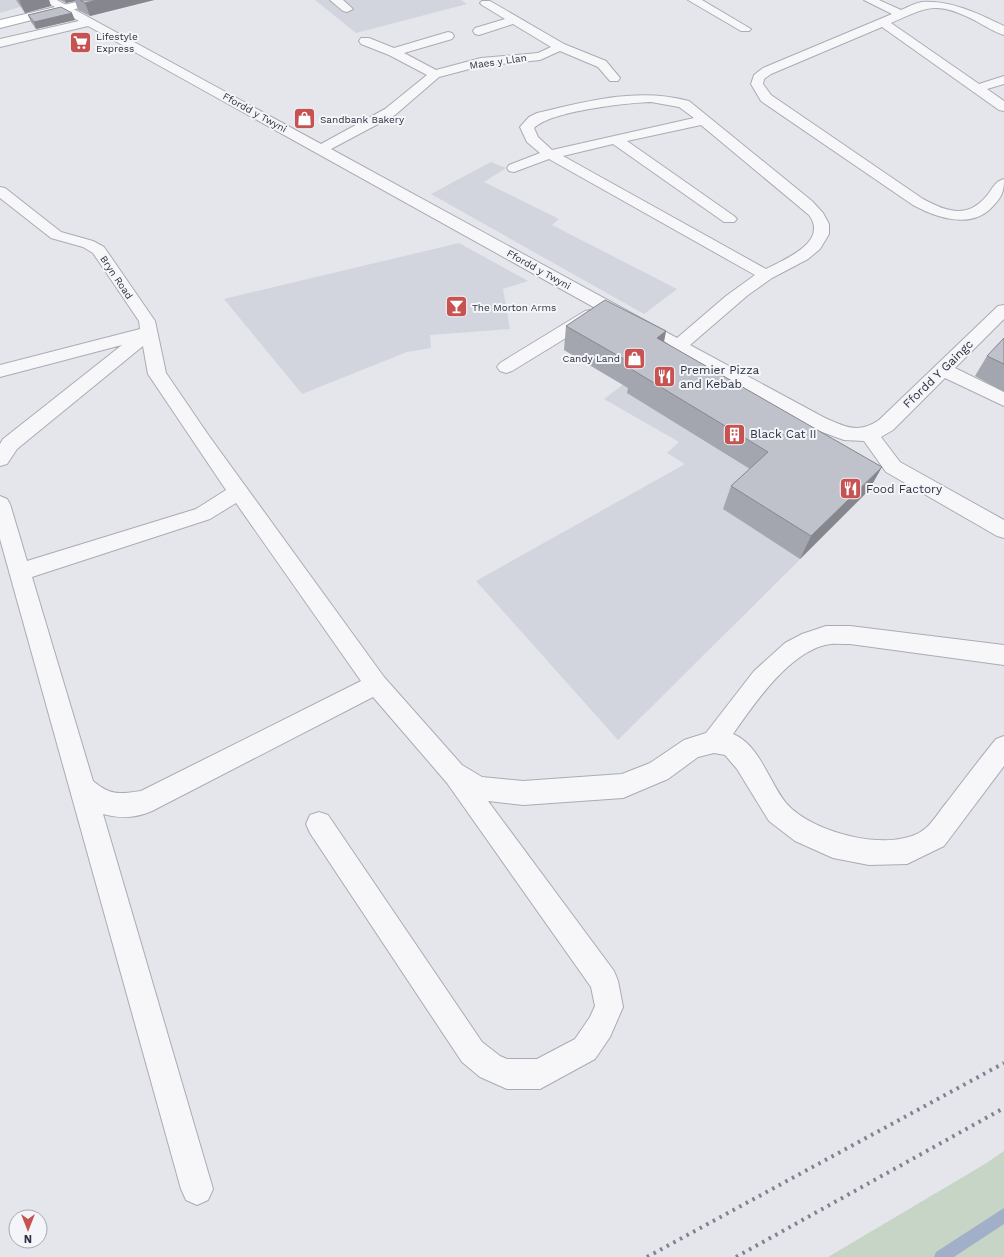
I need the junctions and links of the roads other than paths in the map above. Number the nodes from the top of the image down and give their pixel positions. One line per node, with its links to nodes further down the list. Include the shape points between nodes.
1 (49, 0): 7 (street, Ffordd y Twyni)
2 (99, 0): 7 (main road)
3 (336, 0): 8 (street)
4 (694, 0): 14 (street)
5 (870, 0): 9 (street)
6 (486, 4): 10 (street)
7 (65, 9): 11 (street, Ffordd y Twyni); 13 (main road)
8 (347, 9)
9 (901, 14): 12 (street); 16 (street, via 923,5 944,4)
10 (514, 20): 15 (street); 20 (street)
11 (90, 22): 19 (street); 29 (street, Ffordd y Twyni)
12 (883, 22): 25 (street); 32 (street, via 767,71 758,78 758,89 766,98 934,211 971,214 982,209)
13 (0, 24)
14 (745, 29)
15 (480, 31)
16 (1004, 32)
17 (448, 36): 21 (street)
18 (365, 40): 21 (street)
19 (0, 43)
20 (560, 47): 22 (street, via 602,64); 23 (street, Maes y Llan, via 540,56 481,62)
21 (393, 52): 23 (street)
22 (613, 72)
23 (435, 74): 29 (street, Maes y Llan, via 390,112)
24 (1004, 80): 25 (street)
25 (978, 88): 26 (street)
26 (1004, 107)
27 (705, 120): 28 (street); 30 (street, via 684,104 659,97 640,97 542,116 527,127 528,134 534,142); 35 (street, via 820,217 823,230 818,242 808,251)
28 (616, 140): 30 (street); 34 (street)
29 (320, 149): 36 (street, Ffordd y Twyni)
30 (551, 154): 31 (street); 35 (street)
31 (514, 168)
32 (1004, 183)
33 (0, 191): 38 (street, Bryn Road, via 56,235 88,244 99,250)
34 (729, 219)
35 (766, 276): 39 (street, via 739,292)
36 (605, 306): 39 (street, Ffordd y Twyni); 40 (street)
37 (1004, 310): 42 (street, Ffordd Y Gaingc)
38 (148, 327): 41 (street); 45 (street); 46 (street, via 157,374)
39 (678, 346): 44 (street, Ffordd y Twyni, via 818,423 844,433)
40 (506, 367)
41 (0, 370)
42 (943, 370): 43 (street); 44 (street, Ffordd Y Gaingc, via 886,425)
43 (1004, 400)
44 (870, 435): 48 (street, via 893,468)
45 (3, 451)
46 (238, 492): 49 (street, via 203,514); 51 (street)
47 (0, 504): 49 (street)
48 (1004, 530)
49 (20, 572): 55 (street)
50 (1004, 655): 52 (street, via 850,635 824,635 797,647 771,669 739,706)
51 (376, 684): 54 (street); 55 (street, via 143,803 117,806 98,801)
52 (714, 742): 53 (street, via 732,746 746,762 778,812 804,832 832,845 869,852 907,851 935,837); 54 (street, via 692,748 659,771 623,786 523,793 478,788)
53 (1004, 747)
54 (453, 772): 56 (street, via 604,982 608,1007 600,1027 585,1049 540,1074 508,1074 490,1066 472,1052)
55 (83, 788): 57 (street)
56 (319, 824)
57 (197, 1189)

